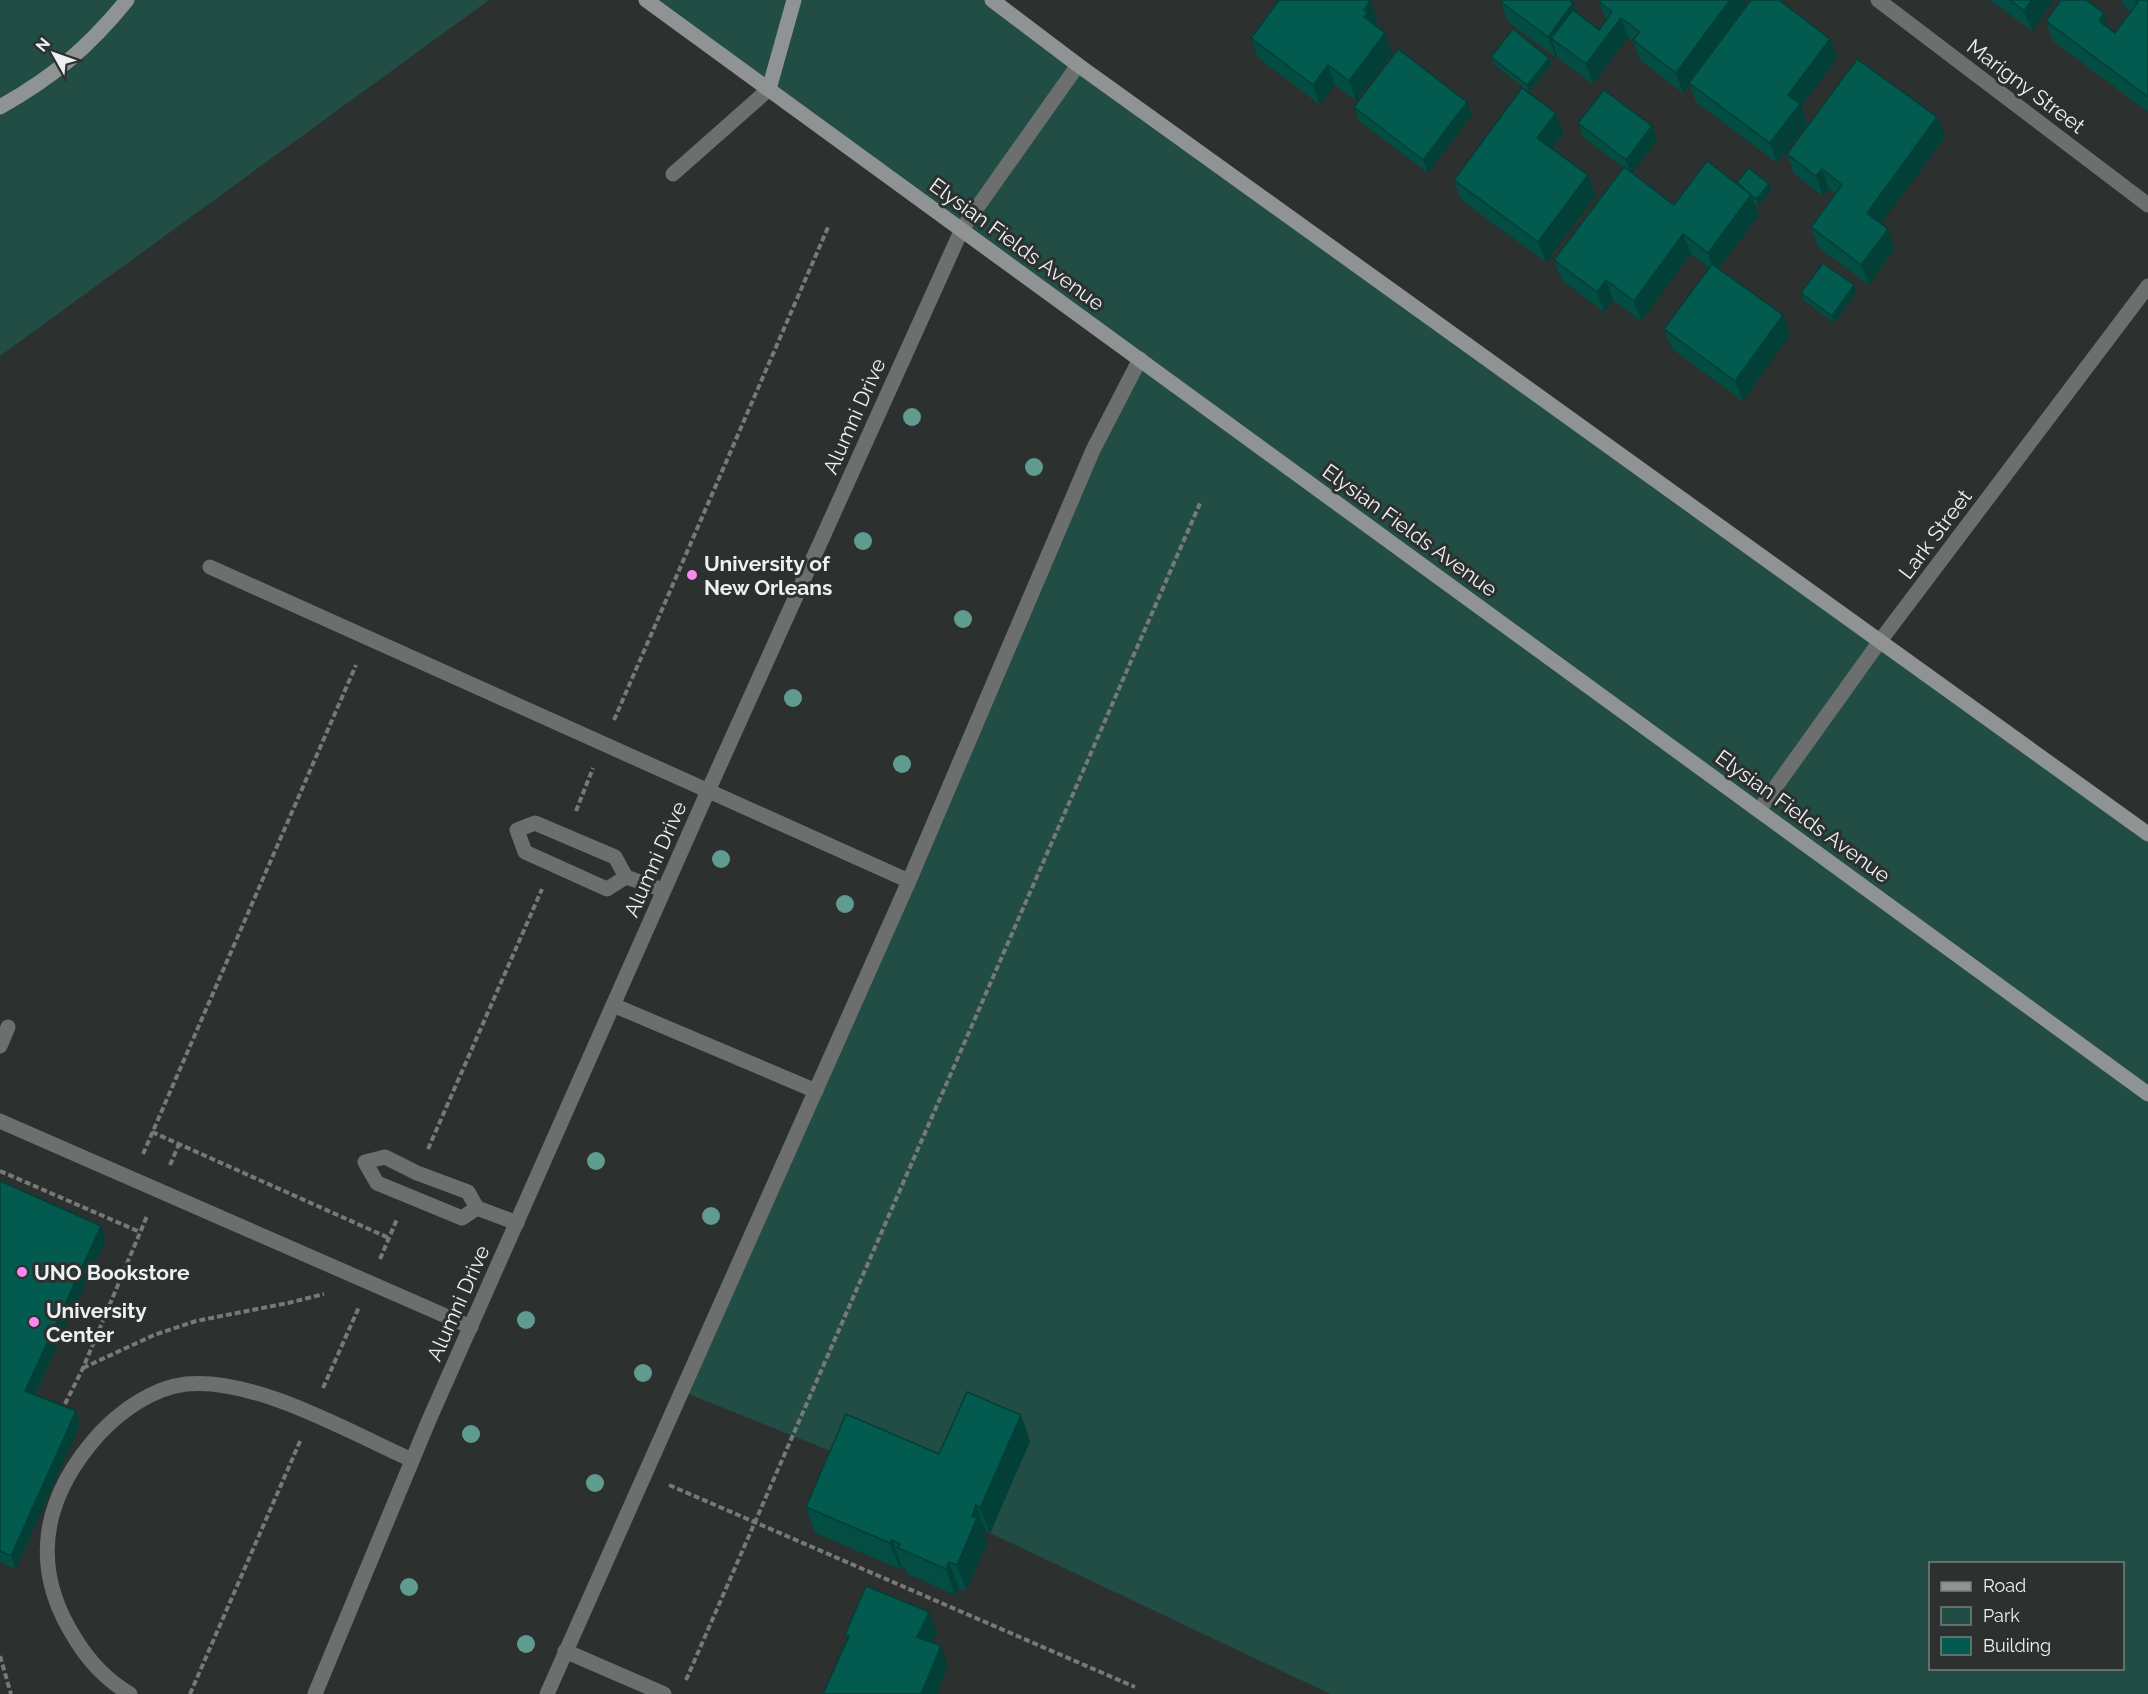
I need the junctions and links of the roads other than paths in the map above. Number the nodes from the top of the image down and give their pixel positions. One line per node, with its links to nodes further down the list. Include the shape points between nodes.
1 (127, 0): 8 (street, via 60,69)
2 (646, 0): 7 (street, Elysian Fields Avenue)
3 (794, 0): 7 (street)
4 (992, 0): 6 (street)
5 (1878, 0): 10 (street, Marigny Street)
6 (1078, 65): 11 (street, Alumni Drive); 15 (street)
7 (769, 89): 9 (street); 11 (street, Elysian Fields Avenue)
8 (0, 107)
9 (673, 174)
10 (2148, 205)
11 (962, 229): 13 (street, Elysian Fields Avenue); 16 (street, Alumni Drive)
12 (2148, 286): 15 (street, Lark Street)
13 (1140, 359): 17 (street, Elysian Fields Avenue); 20 (street, via 1093,450)
14 (210, 567): 16 (street)
15 (1880, 641): 17 (street, Lark Street); 18 (street)
16 (708, 791): 20 (street); 21 (street, Alumni Drive)
17 (1759, 810): 26 (street, Elysian Fields Avenue)
18 (2148, 834)
19 (626, 877): 19 (street, via 615,857 535,823 517,830 525,852 607,889); 21 (street)
20 (909, 881): 25 (street)
21 (663, 890): 22 (street, Alumni Drive)
22 (613, 1005): 25 (street); 29 (street, Alumni Drive)
23 (8, 1027): 24 (street)
24 (0, 1046)
25 (816, 1091): 32 (street)
26 (2148, 1094)
27 (0, 1121): 30 (street)
28 (477, 1208): 28 (street, via 468,1192 385,1157 365,1162 377,1183 462,1218); 29 (street)
29 (517, 1223): 30 (street, Alumni Drive)
30 (471, 1327): 31 (street, Alumni Drive)
31 (412, 1460): 33 (street, via 252,1391 219,1384 184,1384 150,1395 114,1419 85,1449 56,1501 48,1530 46,1563 63,1620 83,1652); 34 (street, Alumni Drive)
32 (566, 1651): 35 (street); 36 (street)
33 (130, 1694)
34 (315, 1694)
35 (547, 1694)
36 (664, 1694)

